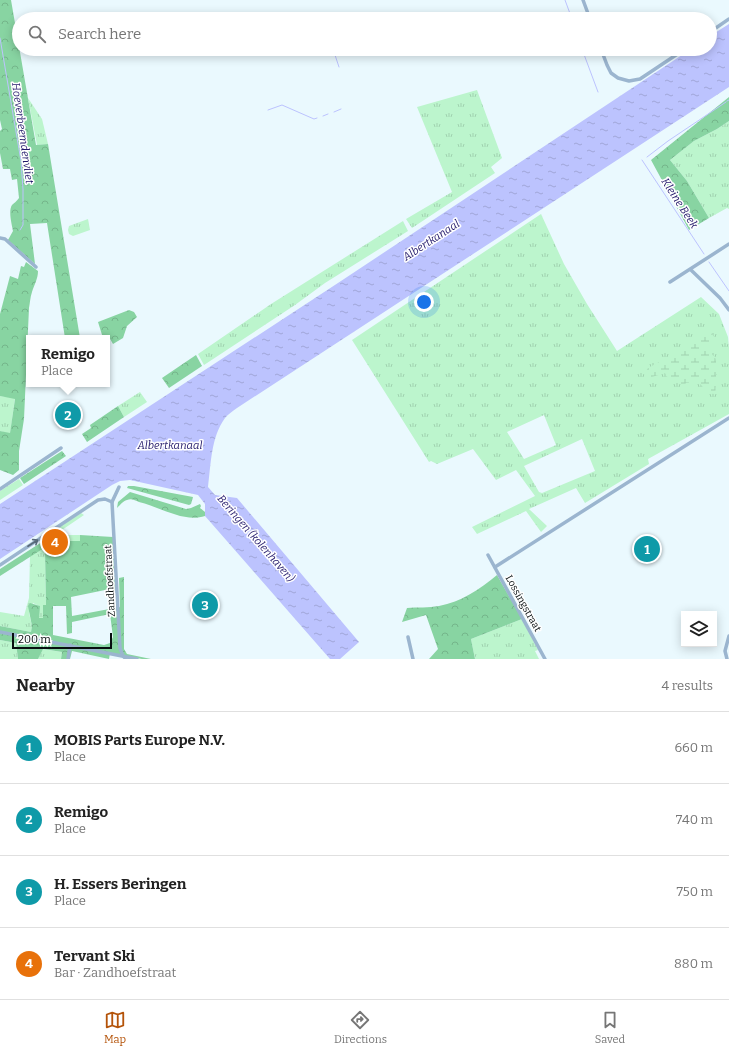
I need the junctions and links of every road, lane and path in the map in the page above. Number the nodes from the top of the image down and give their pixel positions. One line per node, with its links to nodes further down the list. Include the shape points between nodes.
1 (583, 0): 2 (street)
2 (587, 12)
3 (729, 19): 4 (street)
4 (717, 27)
5 (604, 56): 6 (street, via 612,73 629,81 640,79)
6 (674, 56)
7 (0, 238): 9 (street)
8 (729, 244): 10 (street)
9 (36, 267)
10 (691, 270): 11 (street); 12 (street)
11 (670, 282)
12 (729, 310)
13 (729, 418): 20 (street)
14 (61, 448): 16 (street)
15 (119, 487): 17 (street, Zandhoefstraat)
16 (0, 490)
17 (112, 502): 19 (street, one-way to 17, via 98,500); 25 (street, Zandhoefstraat, via 120,648)
18 (488, 555): 20 (street, Lossingstraat)
19 (0, 565)
20 (495, 567): 29 (street, Lossingstraat)
21 (0, 632): 24 (street)
22 (729, 636): 30 (street, via 725,651)
23 (408, 637): 28 (street)
24 (70, 645): 25 (street); 26 (street)
25 (124, 658): 27 (street)
26 (68, 659)
27 (137, 659)
28 (413, 659)
29 (545, 659)
30 (727, 659)

